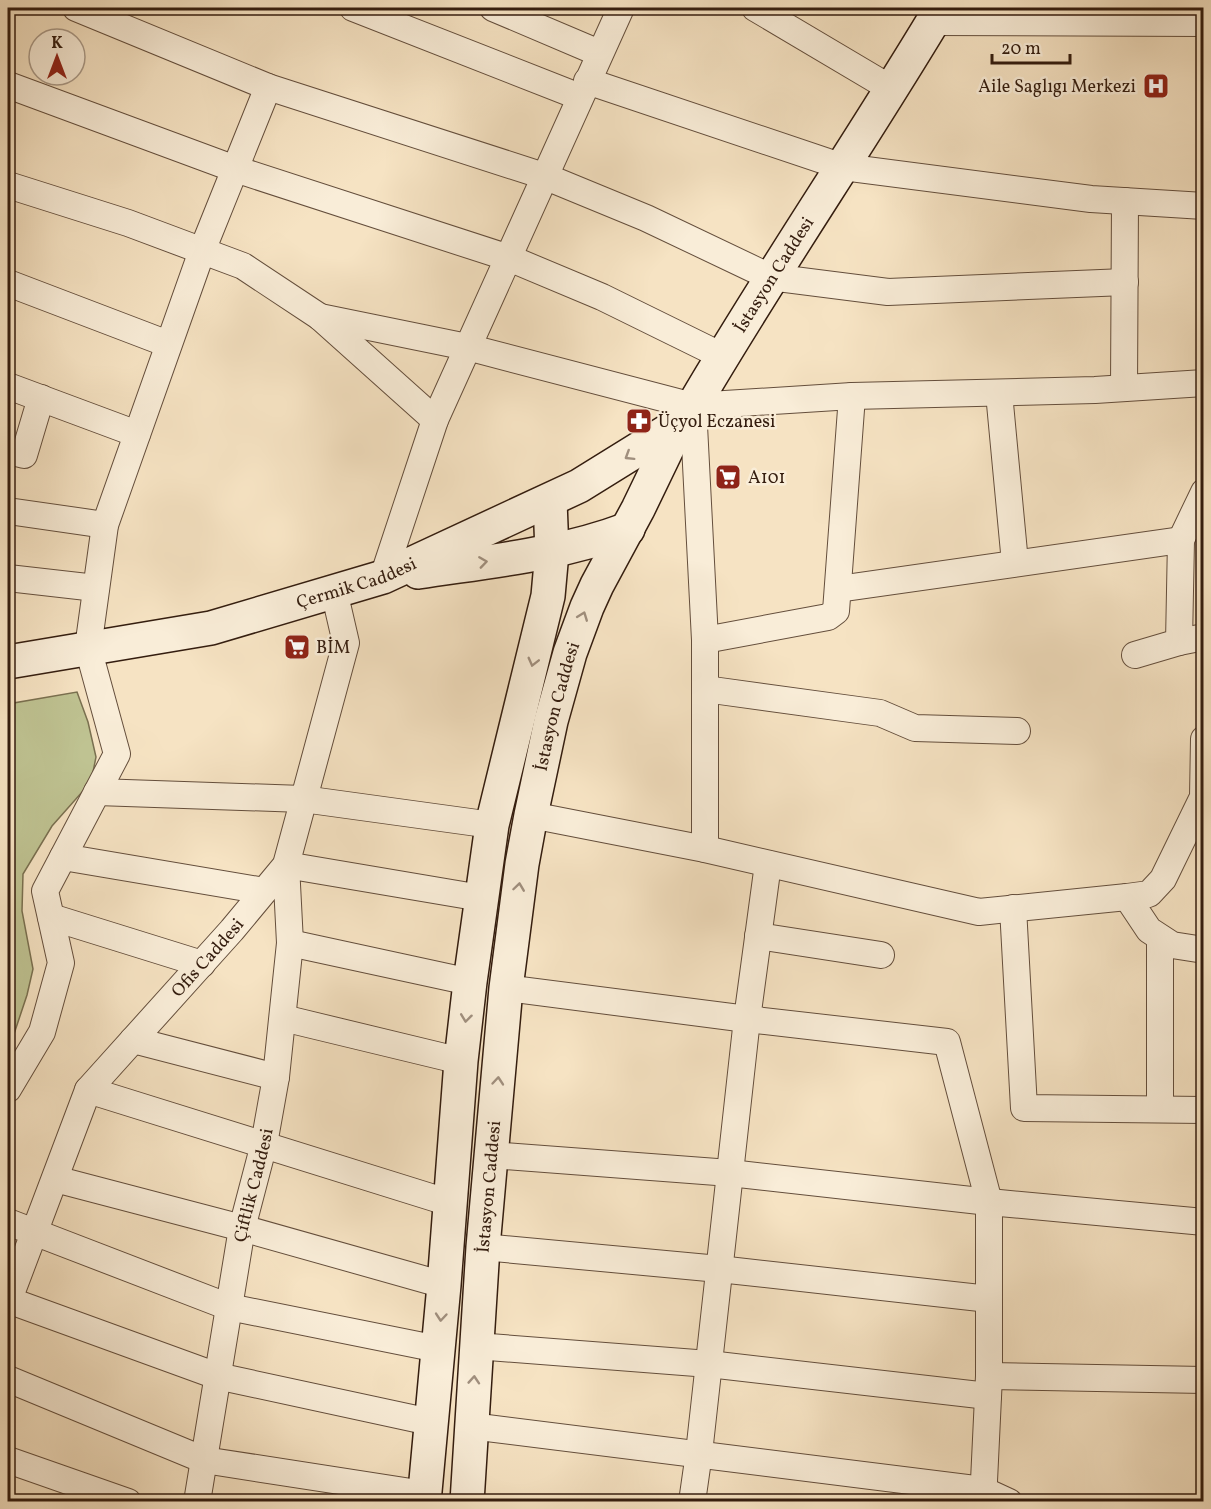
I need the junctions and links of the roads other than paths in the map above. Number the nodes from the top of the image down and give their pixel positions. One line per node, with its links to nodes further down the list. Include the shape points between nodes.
1 (76, 8): 10 (street)
2 (353, 8): 12 (street)
3 (493, 8): 8 (street)
4 (621, 8): 8 (street)
5 (755, 8): 11 (street)
6 (937, 15): 7 (street); 11 (main road, İstasyon Caddesi)
7 (1203, 23)
8 (599, 53): 12 (street)
9 (8, 85): 14 (street)
10 (268, 87): 14 (street); 15 (street)
11 (890, 88): 13 (main road, İstasyon Caddesi)
12 (583, 89): 13 (street); 15 (street)
13 (843, 167): 17 (street); 21 (main road, İstasyon Caddesi)
14 (235, 169): 19 (street); 20 (street)
15 (544, 176): 20 (street); 21 (street, via 646,218)
16 (8, 185): 19 (street)
17 (1125, 201): 18 (street); 22 (street)
18 (1203, 206)
19 (201, 250): 24 (street, via 243,266); 25 (street)
20 (509, 258): 26 (street); 27 (street, via 602,297)
21 (770, 277): 22 (street, via 888,292); 27 (main road, İstasyon Caddesi)
22 (1125, 282): 30 (street)
23 (8, 283): 25 (street)
24 (320, 317): 26 (street); 35 (street)
25 (168, 344): 36 (street)
26 (467, 347): 34 (street); 35 (street)
27 (722, 356): 34 (main road, İstasyon Caddesi)
28 (1203, 382): 30 (street)
29 (8, 386): 33 (street)
30 (1124, 388): 31 (street)
31 (999, 393): 32 (street); 45 (street)
32 (852, 396): 34 (street); 49 (street)
33 (40, 398): 36 (street); 37 (street, via 24,455)
34 (686, 415): 39 (main road, Çermik Caddesi, one-way to 39); 42 (main road, İstasyon Caddesi); 52 (street)
35 (435, 420): 46 (street)
36 (136, 434): 41 (street)
37 (8, 451)
38 (1203, 492): 43 (street)
39 (550, 501): 44 (main road); 46 (main road, Çermik Caddesi)
40 (8, 511): 41 (street)
41 (105, 525): 48 (street)
42 (628, 528): 44 (main road); 61 (main road, İstasyon Caddesi, one-way to 42, via 570,653 597,585)
43 (1181, 540): 45 (street); 51 (street)
44 (552, 552): 46 (main road, one-way to 44); 62 (main road, one-way to 62, via 544,617)
45 (1015, 563): 49 (street)
46 (383, 577): 50 (main road, Çermik Caddesi)
47 (8, 578): 48 (street)
48 (96, 588): 53 (street)
49 (838, 589): 52 (street, via 836,611 828,617)
50 (334, 591): 53 (main road, Çermik Caddesi, via 211,628); 60 (street, Ofis Caddesi, via 346,643)
51 (1191, 639): 54 (street)
52 (705, 640): 56 (street)
53 (87, 648): 55 (main road, Çermik Caddesi); 59 (street, via 117,754)
54 (1135, 655)
55 (8, 662)
56 (705, 688): 57 (street, via 880,713 915,728); 63 (street)
57 (1017, 731)
58 (1203, 739): 68 (street, via 1203,798 1163,879 1149,894)
59 (97, 792): 60 (street); 64 (street)
60 (303, 799): 62 (street); 66 (street, Ofis Caddesi)
61 (531, 815): 63 (street); 79 (main road, İstasyon Caddesi, one-way to 61)
62 (492, 825): 69 (main road)
63 (705, 849): 65 (street)
64 (63, 857): 67 (street); 71 (street, via 45,891)
65 (768, 864): 70 (street, via 979,912); 72 (street)
66 (286, 865): 67 (street, Ofis Caddesi); 69 (street); 74 (street, Çiftlik Caddesi)
67 (264, 891): 77 (street, Ofis Caddesi)
68 (1127, 897): 70 (street); 73 (street, via 1149,930)
69 (481, 898): 78 (main road)
70 (1013, 908): 87 (street, via 1024,1108)
71 (51, 917): 77 (street); 85 (street, via 61,963 42,1032)
72 (758, 936): 76 (street); 81 (street)
73 (1160, 938): 75 (street, via 1172,945); 87 (street)
74 (290, 943): 78 (street); 80 (street, Çiftlik Caddesi)
75 (1203, 950)
76 (881, 955)
77 (202, 964): 82 (street, Ofis Caddesi)
78 (470, 982): 83 (main road, one-way to 83)
79 (506, 988): 81 (street); 90 (main road, İstasyon Caddesi, one-way to 79)
80 (283, 1018): 83 (street); 84 (street, Çiftlik Caddesi)
81 (747, 1019): 91 (street); 93 (street, via 947,1042)
82 (133, 1040): 84 (street); 86 (street, Ofis Caddesi)
83 (461, 1061): 94 (main road)
84 (276, 1077): 89 (street, Çiftlik Caddesi)
85 (8, 1089)
86 (88, 1090): 89 (street); 92 (street, Ofis Caddesi)
87 (1160, 1109): 88 (street)
88 (1203, 1110)
89 (264, 1144): 94 (street); 97 (street, Çiftlik Caddesi)
90 (491, 1155): 91 (street); 99 (main road, İstasyon Caddesi)
91 (730, 1173): 93 (street); 100 (street)
92 (55, 1179): 97 (street); 98 (street, Ofis Caddesi)
93 (988, 1202): 96 (street); 102 (street)
94 (450, 1203): 101 (main road)
95 (8, 1222): 98 (street)
96 (1203, 1222)
97 (242, 1228): 101 (street); 104 (street, Çiftlik Caddesi)
98 (35, 1233): 103 (street, Ofis Caddesi); 104 (street)
99 (483, 1247): 100 (street); 105 (main road, İstasyon Caddesi)
100 (719, 1269): 102 (street); 107 (street)
101 (444, 1285): 106 (main road, one-way to 106)
102 (989, 1299): 111 (street)
103 (8, 1301): 108 (street)
104 (229, 1307): 106 (street); 108 (street, Çiftlik Caddesi)
105 (477, 1346): 107 (street); 113 (main road, İstasyon Caddesi, one-way to 105)
106 (438, 1349): 112 (main road)
107 (709, 1364): 111 (street); 114 (street)
108 (217, 1376): 112 (street); 116 (street, Çiftlik Caddesi)
109 (8, 1379): 116 (street)
110 (1203, 1380): 111 (street)
111 (988, 1386): 118 (street)
112 (430, 1422): 117 (main road)
113 (471, 1426): 114 (street); 121 (main road, İstasyon Caddesi)
114 (699, 1453): 118 (street); 122 (street)
115 (8, 1460): 119 (street)
116 (204, 1460): 117 (street); 120 (street, Çiftlik Caddesi)
117 (424, 1498)
118 (980, 1498): 123 (street)
119 (128, 1502)
120 (197, 1502)
121 (467, 1502)
122 (692, 1502)
123 (1009, 1502)

